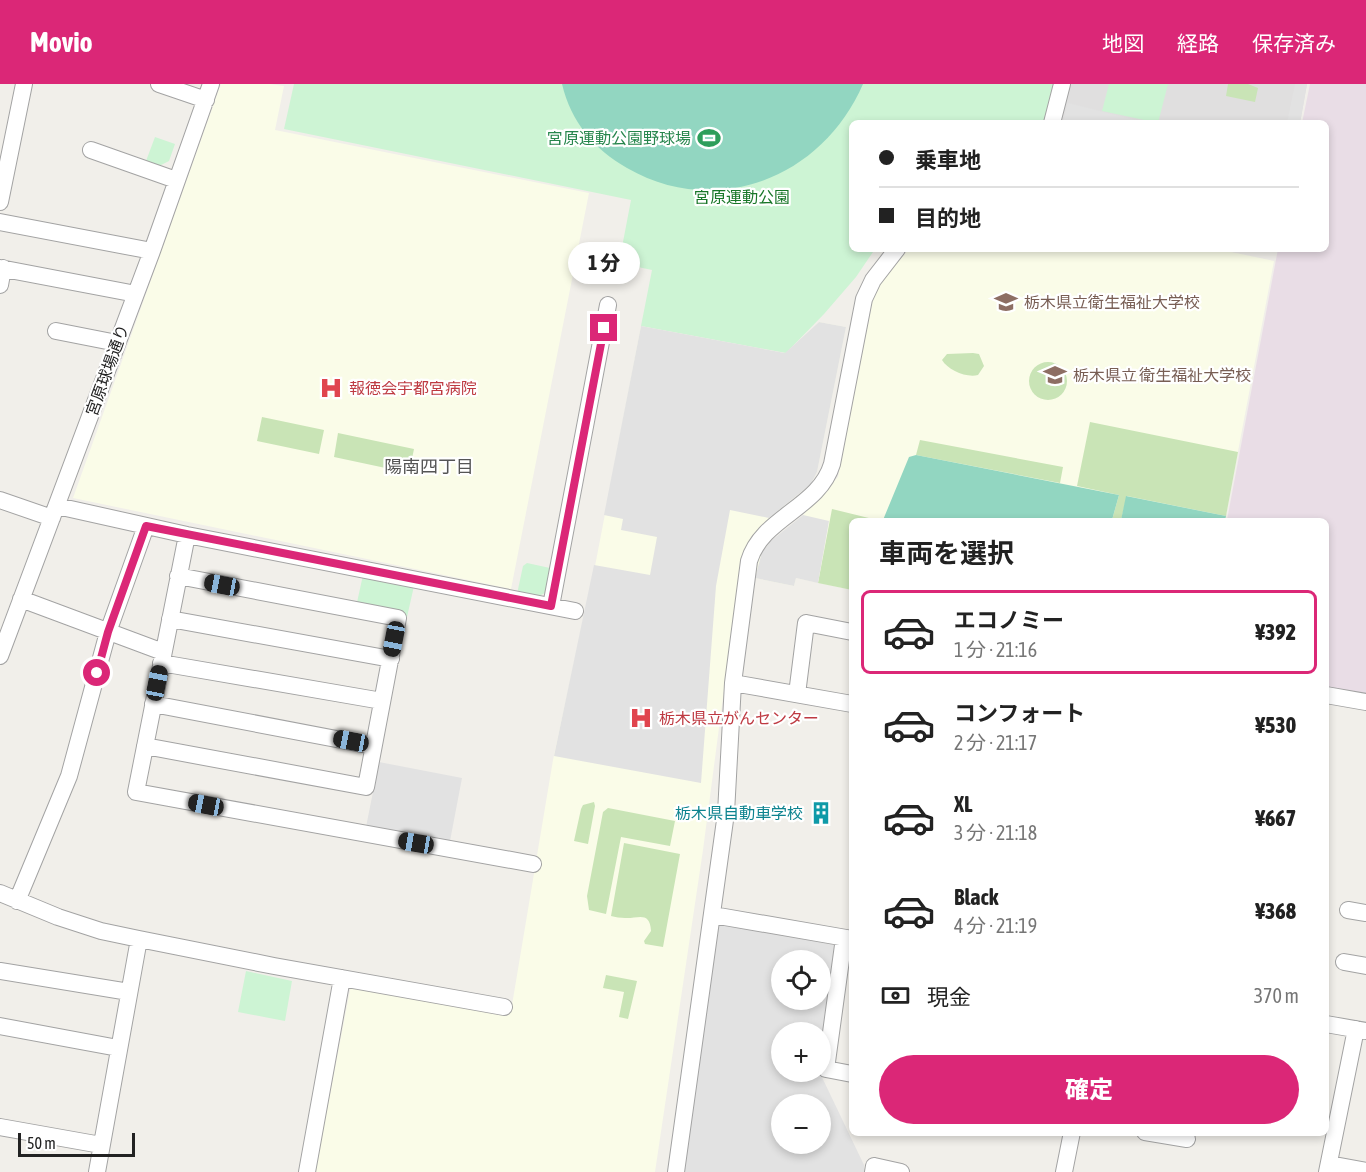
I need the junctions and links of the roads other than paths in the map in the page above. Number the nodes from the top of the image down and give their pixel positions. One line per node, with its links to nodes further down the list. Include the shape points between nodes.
1 (24, 84): 8 (street)
2 (159, 84): 4 (street)
3 (1062, 84): 5 (street)
4 (208, 92): 7 (street, 宮原球場通り)
5 (1053, 120)
6 (91, 150): 7 (street)
7 (176, 180): 10 (street, 宮原球場通り)
8 (0, 202)
9 (0, 222): 10 (street)
10 (152, 251): 13 (street, 宮原球場通り)
11 (895, 252): 31 (street, via 864,299 829,475 821,487 763,535 750,555)
12 (1, 274): 13 (street)
13 (136, 294): 16 (street, 宮原球場通り)
14 (608, 305): 23 (street)
15 (56, 331): 16 (street)
16 (117, 343): 18 (street, 宮原球場通り)
17 (0, 500): 18 (street)
18 (55, 512): 19 (street); 22 (street, 宮原球場通り)
19 (146, 526): 20 (street); 27 (street)
20 (187, 535): 21 (street); 23 (street)
21 (178, 576): 25 (street); 30 (street, via 398,618)
22 (21, 600): 27 (street); 28 (street, 宮原球場通り)
23 (551, 606): 24 (street)
24 (575, 611)
25 (170, 619): 29 (street); 30 (street)
26 (849, 631): 32 (street, via 806,623)
27 (108, 632): 29 (street); 42 (street, via 69,776)
28 (0, 656)
29 (162, 657): 34 (street); 37 (street)
30 (391, 659): 34 (street)
31 (733, 683): 32 (street); 45 (street, via 726,813)
32 (797, 694): 36 (street)
33 (1329, 696): 35 (street)
34 (382, 701): 39 (street)
35 (1366, 702)
36 (849, 703)
37 (153, 704): 38 (street); 39 (street)
38 (145, 746): 39 (street, via 366,787); 40 (street, via 136,792)
39 (373, 746)
40 (532, 864)
41 (0, 893): 42 (street)
42 (17, 900): 46 (street, via 58,917)
43 (1348, 910): 44 (street)
44 (1366, 913)
45 (713, 915): 47 (street); 68 (street)
46 (139, 939): 51 (street); 52 (street)
47 (848, 939): 58 (street, via 826,1069)
48 (1344, 962): 49 (street)
49 (1366, 966)
50 (0, 971): 52 (street)
51 (342, 978): 53 (street); 67 (street)
52 (129, 992): 57 (street)
53 (504, 1007)
54 (1329, 1025): 56 (street)
55 (0, 1026): 57 (street)
56 (1361, 1030): 64 (street)
57 (118, 1048): 63 (street)
58 (849, 1073)
59 (0, 1127): 63 (street)
60 (1071, 1136): 71 (street)
61 (1169, 1136): 62 (street)
62 (1187, 1139)
63 (101, 1145): 66 (street)
64 (1328, 1168): 65 (street)
65 (1366, 1171)
66 (97, 1172)
67 (307, 1172)
68 (676, 1172)
69 (873, 1172): 70 (street, via 874,1166)
70 (901, 1172)
71 (1064, 1172)

